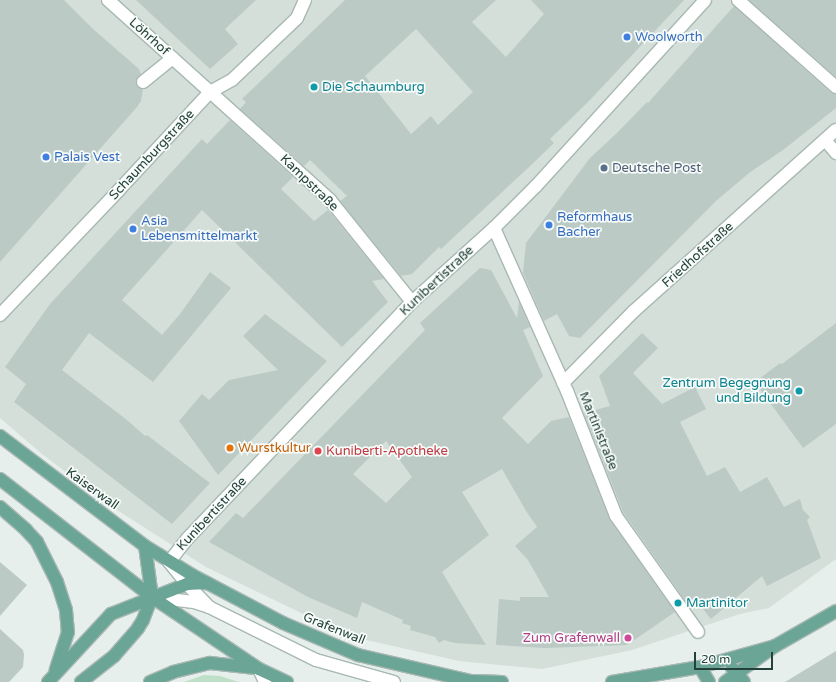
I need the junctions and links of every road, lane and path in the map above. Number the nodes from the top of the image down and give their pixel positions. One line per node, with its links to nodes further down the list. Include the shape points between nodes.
1 (108, 0): 5 (street, Löhrhof)
2 (305, 0): 8 (street, Schaumburgstraße, via 297,18 233,79)
3 (705, 0): 12 (street, Kunibertistraße, via 536,186)
4 (738, 0): 7 (street)
5 (173, 58): 6 (street, Löhrhof); 8 (street, Löhrhof)
6 (143, 82)
7 (836, 88)
8 (210, 92): 13 (street, Kampstraße, via 330,200); 14 (street, Schaumburgstraße)
9 (836, 130): 10 (street, Friedhofstraße)
10 (826, 141): 11 (street); 15 (street, Friedhofstraße, via 634,311)
11 (836, 153)
12 (494, 228): 13 (street, Kunibertistraße); 15 (street, Martinistraße)
13 (412, 302): 20 (street, Kunibertistraße, via 203,522)
14 (0, 315)
15 (563, 383): 26 (street, Martinistraße, via 616,516)
16 (0, 436): 19 (main road, Kaiserwall)
17 (0, 479): 23 (main road)
18 (0, 507): 32 (main road, via 37,542 57,582 66,610 66,640)
19 (145, 546): 20 (main road, Kaiserwall); 23 (main road)
20 (169, 562): 21 (main road, Grafenwall); 22 (street)
21 (208, 583): 22 (main road); 38 (main road, Grafenwall, via 283,623 358,655 471,681)
22 (187, 584): 23 (main road); 24 (street)
23 (152, 597): 24 (street, via 194,602); 30 (main road); 32 (main road, via 111,614); 33 (main road, via 138,628 114,656)
24 (209, 607): 37 (street, via 316,660)
25 (836, 611): 27 (main road)
26 (698, 632)
27 (775, 646): 28 (main road); 31 (main road)
28 (726, 660): 29 (main road); 31 (main road)
29 (700, 667): 39 (main road); 40 (main road)
30 (259, 669): 34 (main road, via 210,663 173,672); 35 (street); 36 (main road)
31 (740, 678): 41 (main road)
32 (51, 679)
33 (81, 682)
34 (150, 682)
35 (265, 682)
36 (287, 682)
37 (394, 682)
38 (502, 682)
39 (612, 682)
40 (709, 682)
41 (725, 682)

